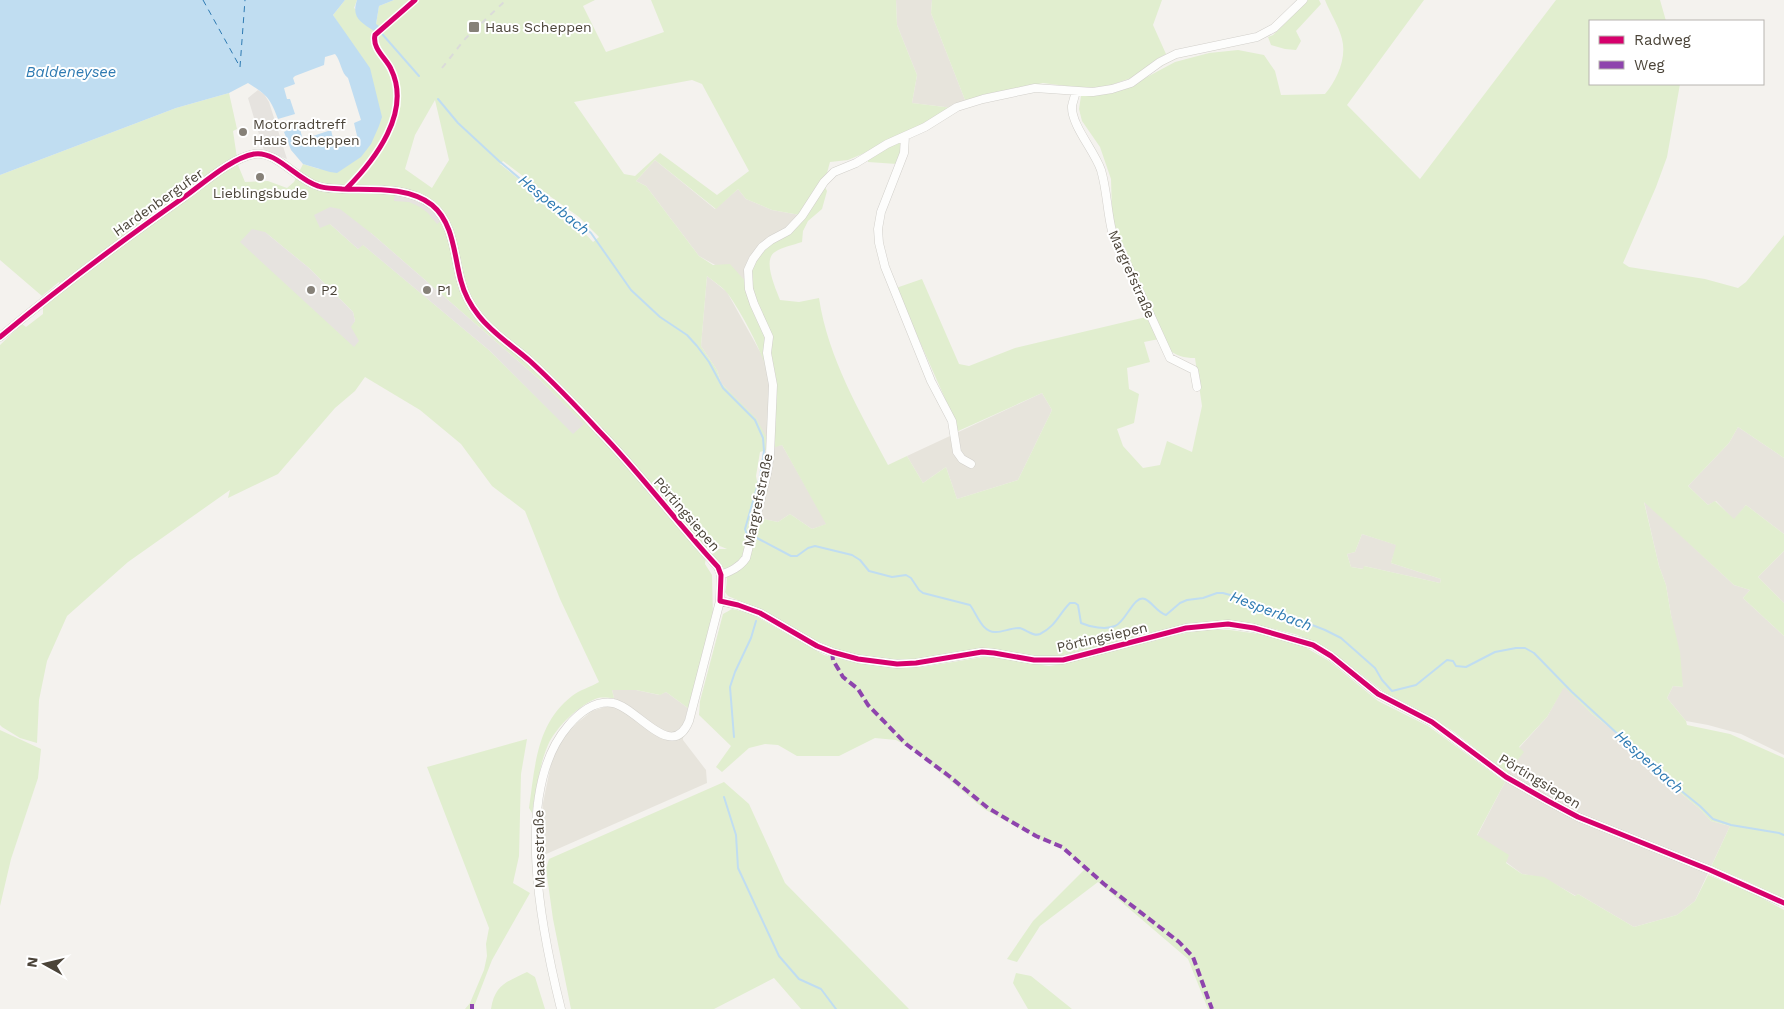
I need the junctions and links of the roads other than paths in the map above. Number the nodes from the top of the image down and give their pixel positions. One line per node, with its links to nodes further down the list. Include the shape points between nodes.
1 (1303, 0): 2 (street, Margrefstraße, via 1274,28 1258,37 1176,54 1131,83 1112,89)
2 (1076, 91): 3 (street, Margrefstraße, via 1035,88 983,100 957,108); 6 (street, Margrefstraße, via 1072,107 1074,118 1100,169 1112,231 1170,358 1194,370)
3 (905, 136): 7 (street, via 904,153 881,212 879,244 931,381 952,421 957,452); 8 (street, Margrefstraße, via 834,172 788,231 770,240 752,259 748,270 749,289 768,332 767,353 774,385 769,461 744,561)
4 (346, 189): 5 (street, Hardenbergufer, via 312,184 264,154 244,157 72,278); 8 (street, Pörtingsiepen, via 404,192 417,195 434,207 444,219 462,284 479,316 601,432 718,567)
5 (0, 337)
6 (1197, 387)
7 (971, 464)
8 (721, 575): 9 (street)
9 (720, 601): 10 (street, Pörtingsiepen, via 760,613 832,652 897,664 982,652 1034,660 1063,660 1204,625 1228,624 1293,638 1331,656 1378,694 1432,722 1506,777 1548,801 1578,817); 11 (street, Maasstraße, via 690,721 683,733 668,736 623,707 602,703 578,715 558,738 551,753 540,791 536,846 543,916)
10 (1784, 903)
11 (561, 1009)

